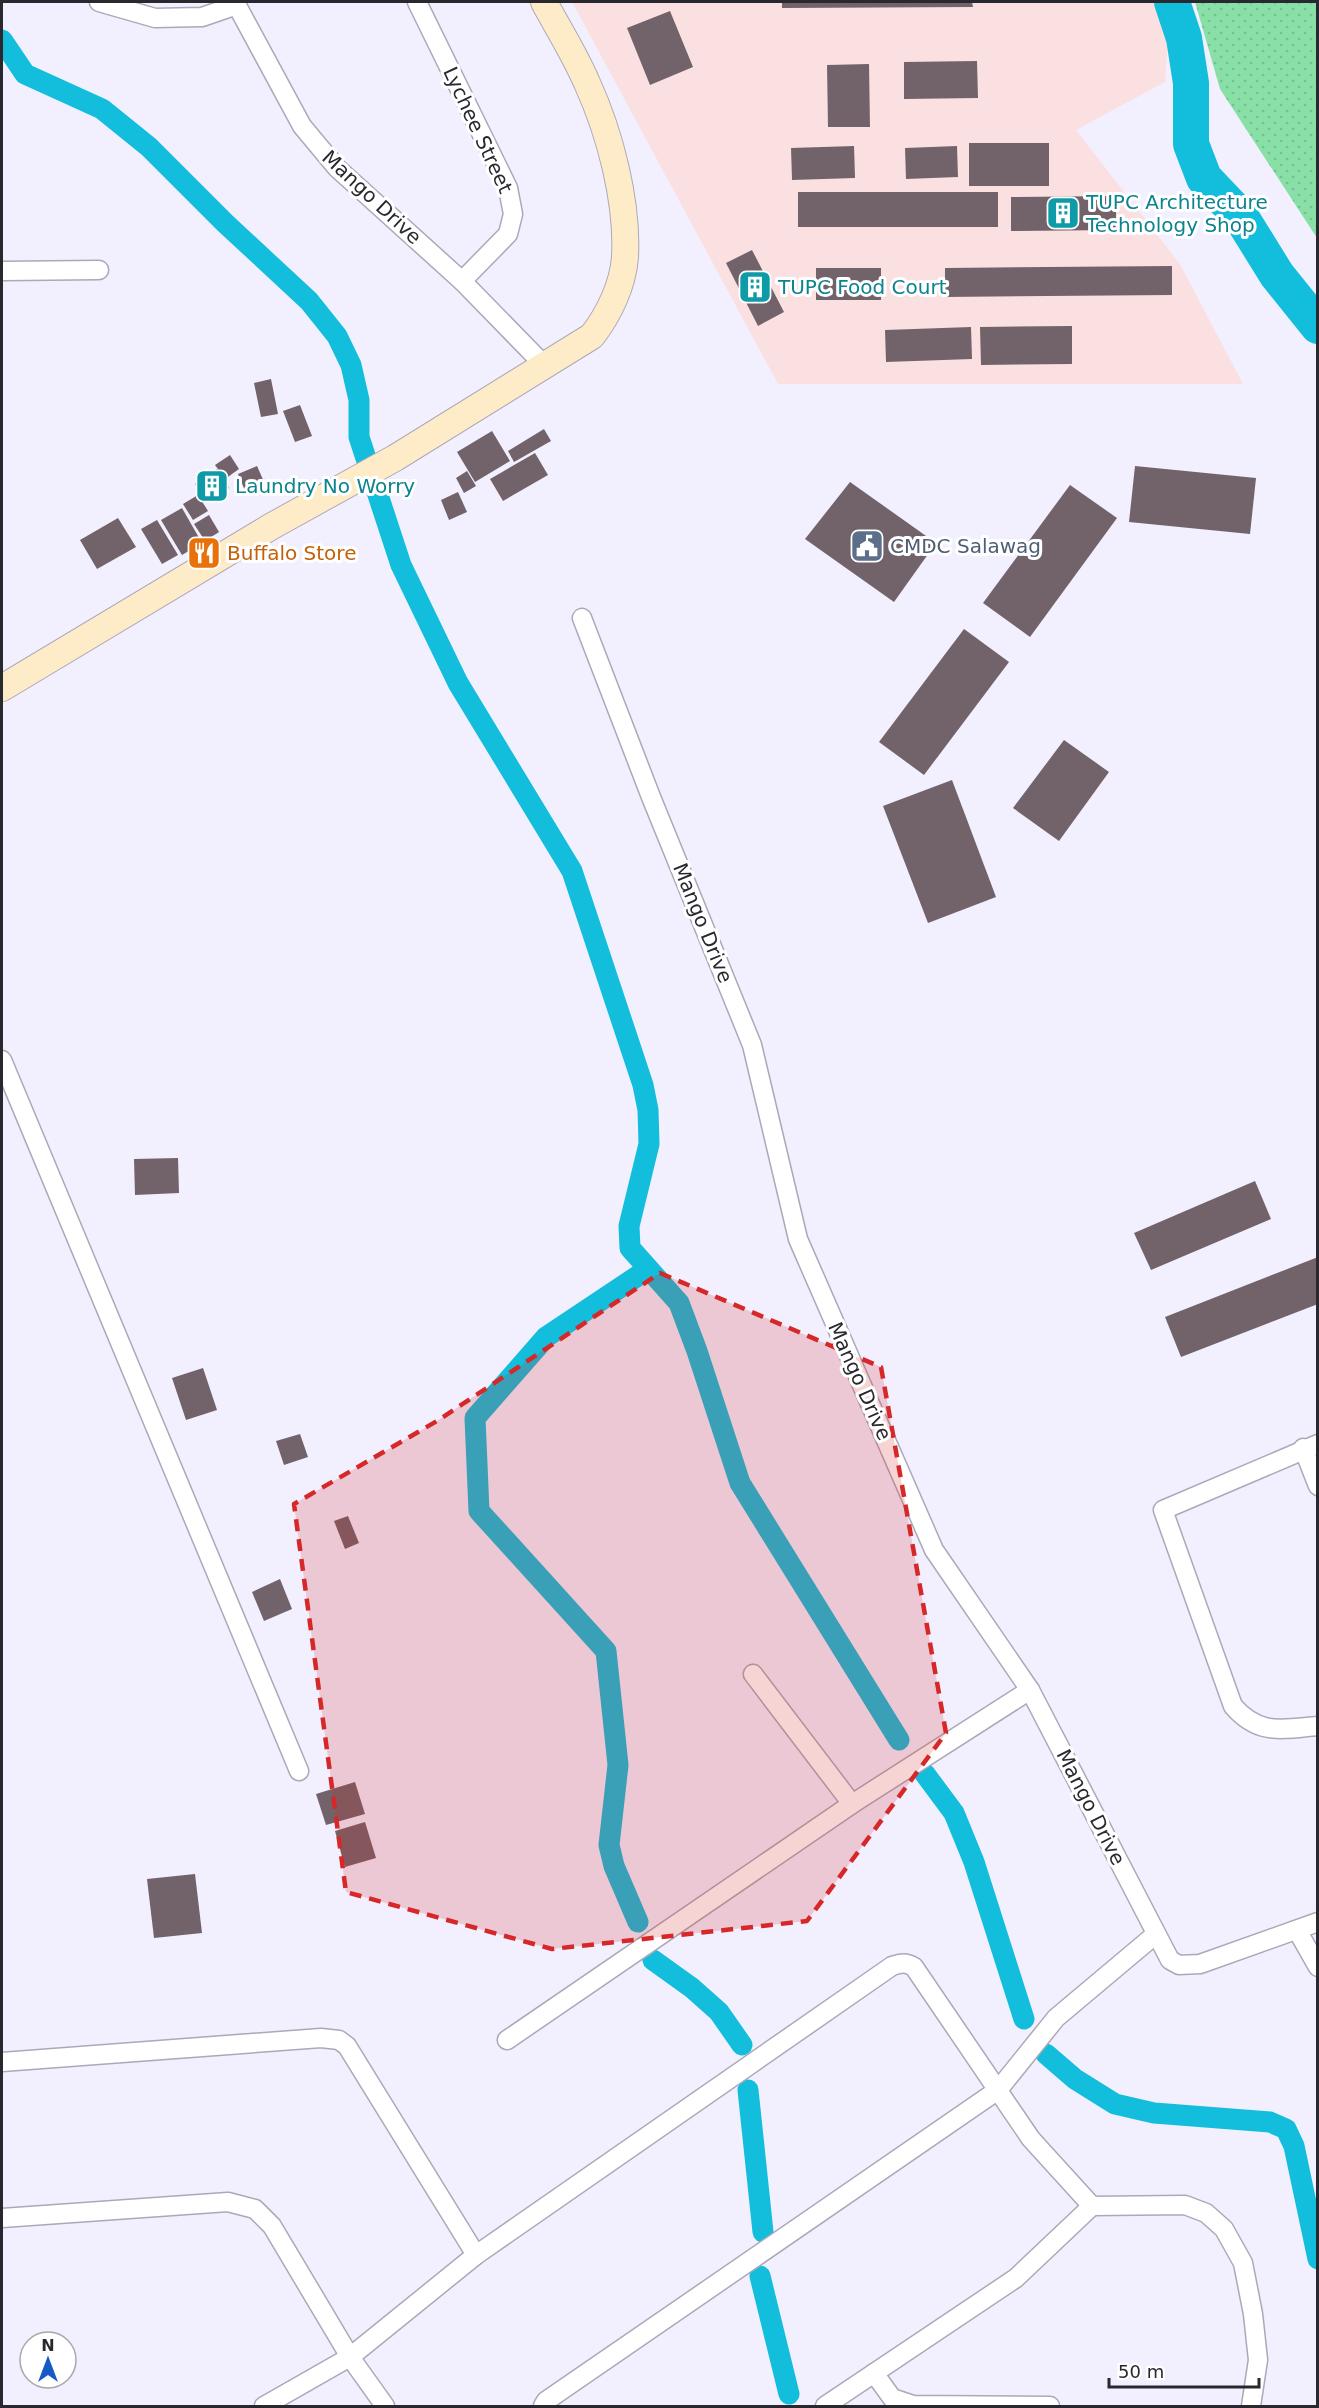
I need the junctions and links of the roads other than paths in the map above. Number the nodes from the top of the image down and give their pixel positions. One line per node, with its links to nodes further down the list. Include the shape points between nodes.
1 (99, 2): 4 (street, via 155,18 202,17)
2 (417, 2): 7 (street, Lychee Street, via 508,188 513,214 508,234)
3 (544, 2): 8 (main road, via 587,82 604,126 621,189 625,258 606,318 592,336)
4 (236, 3): 7 (street, Mango Drive, via 302,126 337,168)
5 (99, 270): 6 (street)
6 (2, 271)
7 (462, 280): 8 (street, Mango Drive)
8 (544, 365): 10 (main road, via 395,458 262,532)
9 (582, 618): 15 (street, Mango Drive, via 752,1044 798,1239 934,1550)
10 (2, 688)
11 (2, 1060): 17 (street)
12 (1310, 1446): 13 (street); 16 (street, via 1163,1510 1233,1706 1260,1727 1281,1730)
13 (1317, 1486)
14 (753, 1674): 18 (street)
15 (1030, 1690): 18 (street); 21 (street, Mango Drive)
16 (1317, 1726)
17 (299, 1771)
18 (852, 1804): 23 (street)
19 (1317, 1922): 20 (street, Mango Drive)
20 (1297, 1930): 21 (street, Mango Drive, via 1189,1966 1170,1960); 22 (street)
21 (1156, 1934): 25 (street, via 1056,2018)
22 (1317, 1967)
23 (507, 2040)
24 (2, 2062): 28 (street, via 321,2038 339,2040 347,2046)
25 (998, 2090): 26 (street, via 1031,2139); 28 (street, via 914,1967 908,1963 892,1966); 33 (street)
26 (1092, 2206): 30 (street, via 1016,2278); 36 (street, via 1185,2205 1206,2213 1224,2229 1243,2263 1253,2314 1258,2360)
27 (2, 2218): 29 (street, via 228,2202 255,2209 272,2226)
28 (476, 2254): 29 (street)
29 (350, 2357): 31 (street); 32 (street)
30 (874, 2373): 34 (street); 35 (street, via 892,2398 913,2405)
31 (264, 2406)
32 (385, 2406)
33 (543, 2406)
34 (825, 2406)
35 (1050, 2406)
36 (1251, 2406)

